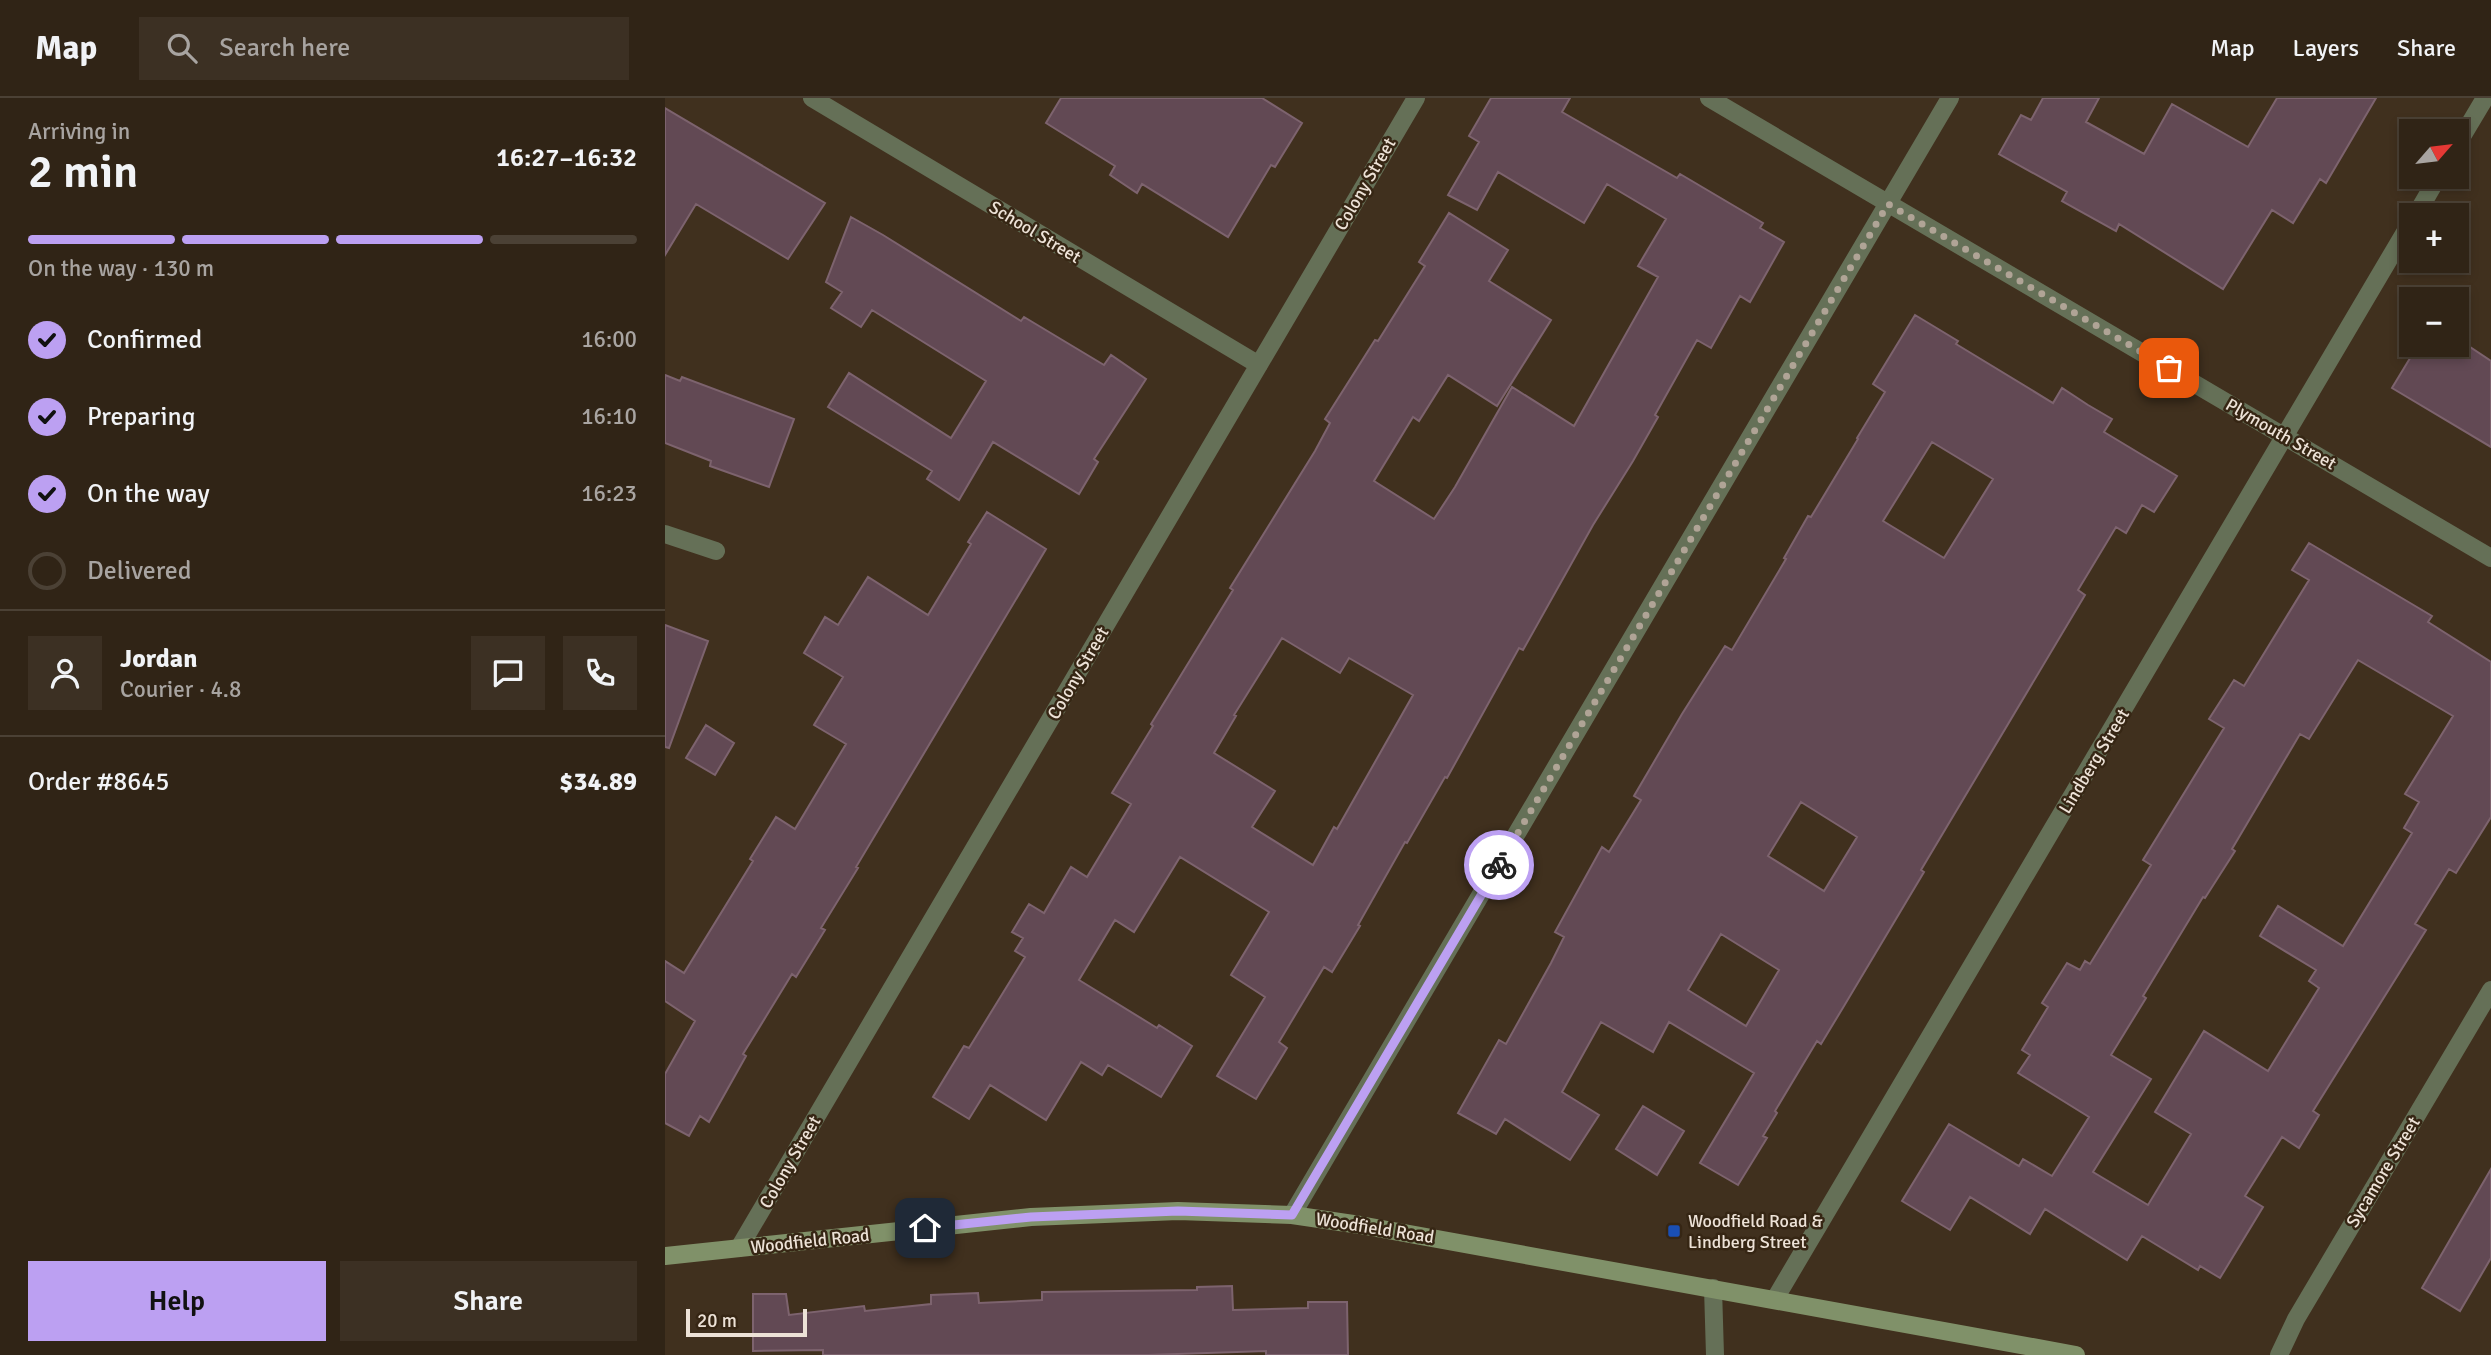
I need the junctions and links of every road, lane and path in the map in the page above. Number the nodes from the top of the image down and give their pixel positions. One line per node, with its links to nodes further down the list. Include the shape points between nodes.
1 (812, 98): 9 (street, School Street)
2 (1416, 98): 9 (street, Colony Street)
3 (1709, 98): 7 (street, Plymouth Street)
4 (1950, 98): 7 (street)
5 (2484, 98): 6 (street)
6 (2469, 124)
7 (1888, 204): 10 (street, Plymouth Street); 15 (street)
8 (2399, 243): 10 (street, Lindberg Street)
9 (1259, 365): 16 (street, Colony Street)
10 (2286, 436): 13 (street, Plymouth Street); 19 (street, Lindberg Street)
11 (665, 534): 12 (street)
12 (716, 551)
13 (2491, 558)
14 (2491, 990): 22 (street, Sycamore Street)
15 (1292, 1215): 16 (main road, Woodfield Road, via 1178,1211 1031,1217); 18 (main road, Woodfield Road)
16 (739, 1248): 17 (main road, Woodfield Road)
17 (665, 1256)
18 (1713, 1288): 19 (main road, Woodfield Road); 20 (street)
19 (1775, 1299): 21 (main road, Woodfield Road)
20 (1715, 1355)
21 (2076, 1355)
22 (2279, 1355)

